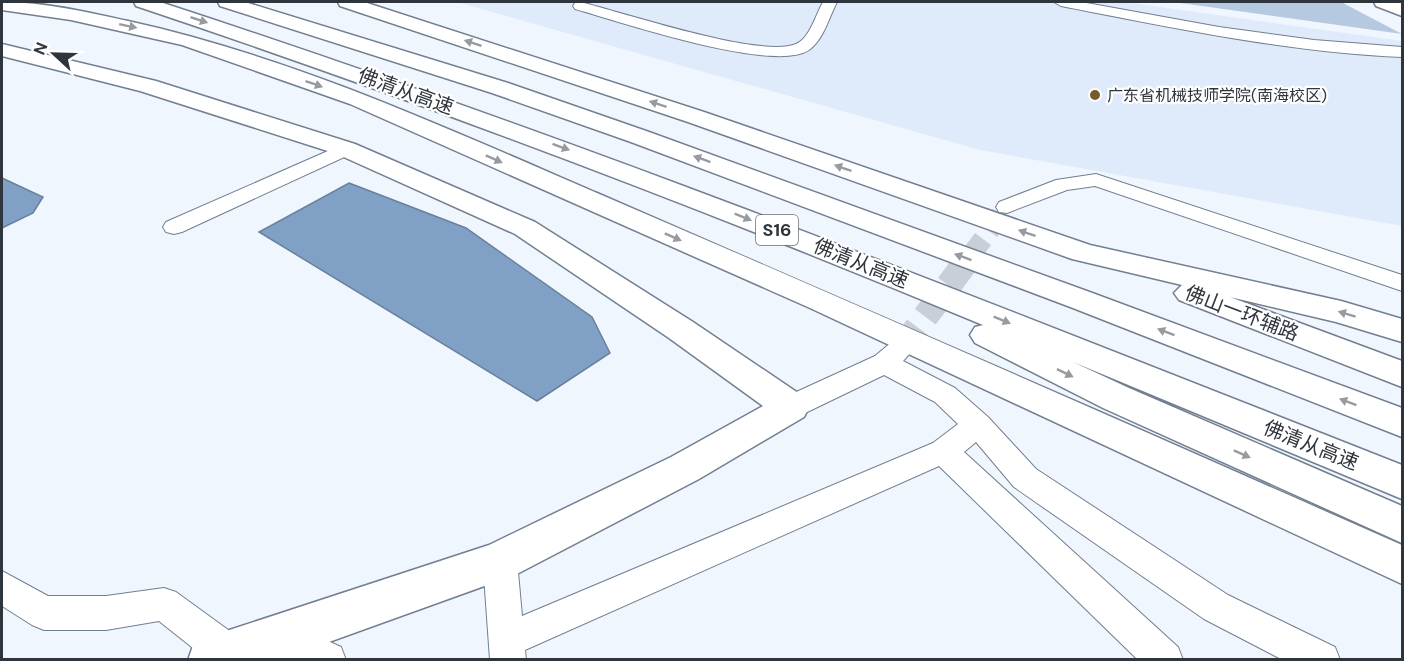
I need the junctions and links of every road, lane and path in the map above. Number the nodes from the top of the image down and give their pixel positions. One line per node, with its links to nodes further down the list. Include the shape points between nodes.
1 (143, 2): 17 (main road, 佛清从高速 / S16, one-way to 17, via 367,76)
2 (227, 2): 23 (main road, 佛清从高速 / S16, one-way to 2, via 620,130)
3 (347, 2): 18 (main road, one-way to 3, via 707,120)
4 (830, 2): 10 (street, via 810,41 786,51 741,48)
5 (1061, 2): 13 (street, via 1219,32)
6 (1383, 2): 11 (main road)
7 (1398, 2): 9 (main road)
8 (2, 4): 29 (main road, one-way to 29, via 188,39 358,99 820,301)
9 (1402, 4)
10 (580, 6)
11 (1402, 10)
12 (2, 50): 14 (main road, via 148,86)
13 (1402, 52)
14 (346, 149): 16 (street); 22 (main road, via 525,228)
15 (1007, 207): 19 (street, via 1063,183 1096,180)
16 (174, 227)
17 (807, 242): 26 (main road, 佛清从高速 / S16, one-way to 26); 27 (main road, one-way to 27, via 1116,398)
18 (1082, 252): 20 (main road, one-way to 18, via 1330,309); 21 (main road, 佛山一环辅路)
19 (1402, 283)
20 (1402, 331)
21 (1402, 374)
22 (791, 406): 24 (street, via 893,356); 28 (main road, via 685,468)
23 (1402, 423)
24 (978, 425): 25 (street); 36 (street, via 1025,478 1216,607)
25 (943, 451): 32 (street); 35 (street)
26 (1402, 482)
27 (1402, 525)
28 (500, 561): 31 (main road); 32 (street)
29 (1402, 565)
30 (2, 587): 33 (street, via 44,613 106,613 164,604)
31 (280, 636): 33 (main road); 34 (street)
32 (506, 650)
33 (220, 656)
34 (328, 660)
35 (1165, 660)
36 (1322, 660)

